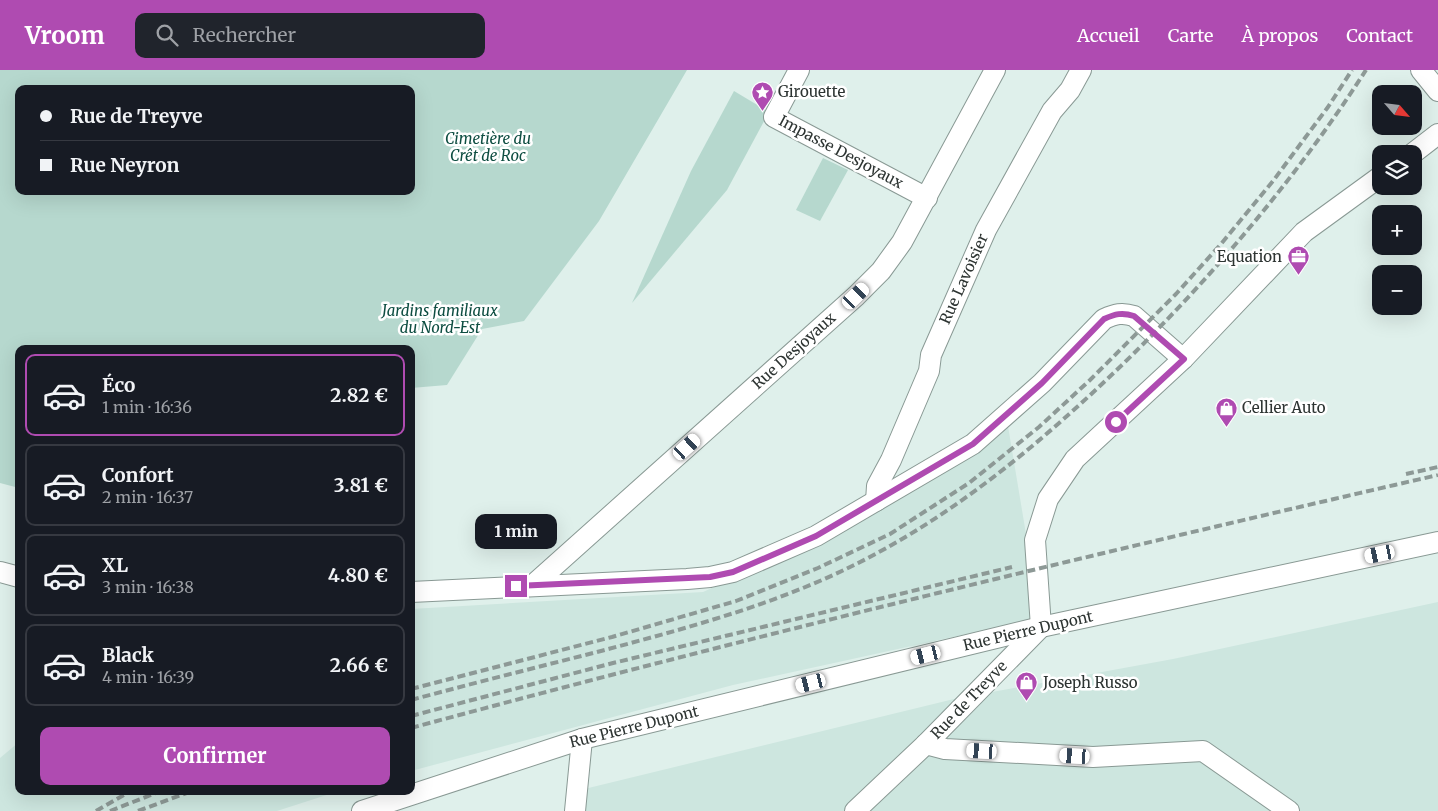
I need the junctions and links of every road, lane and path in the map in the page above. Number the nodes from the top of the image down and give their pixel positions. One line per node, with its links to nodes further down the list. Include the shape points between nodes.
1 (799, 70): 9 (street, Impasse Desjoyaux, via 774,117)
2 (995, 70): 9 (street, Rue Desjoyaux)
3 (1081, 70): 11 (street, Rue Lavoisier, via 1070,90 1052,111 980,242 931,354 925,380 877,486)
4 (1421, 70): 5 (street)
5 (1438, 91)
6 (1438, 134): 7 (street)
7 (1422, 146)
8 (1372, 183): 10 (street, via 1304,232)
9 (927, 198): 15 (street, Rue Desjoyaux, via 902,242 874,278)
10 (1184, 359): 11 (street, via 1134,316 1114,314 1104,319 1042,383 973,444); 17 (street, via 1076,459 1048,499 1035,540)
11 (876, 501): 15 (street, via 816,536 733,572 710,577)
12 (1438, 542): 17 (street, Rue Pierre Dupont)
13 (0, 572): 14 (street)
14 (15, 576)
15 (533, 585): 16 (street)
16 (415, 592)
17 (1041, 626): 18 (street, Rue Pierre Dupont); 19 (street, Rue de Treyve)
18 (582, 739): 20 (street, Rue Pierre Dupont); 23 (street)
19 (926, 744): 24 (street, Rue de Treyve); 25 (street, via 945,749 1093,757 1203,751)
20 (415, 794)
21 (411, 795): 22 (street, Rue Pierre Dupont)
22 (362, 811)
23 (575, 811)
24 (855, 811)
25 (1289, 811)

